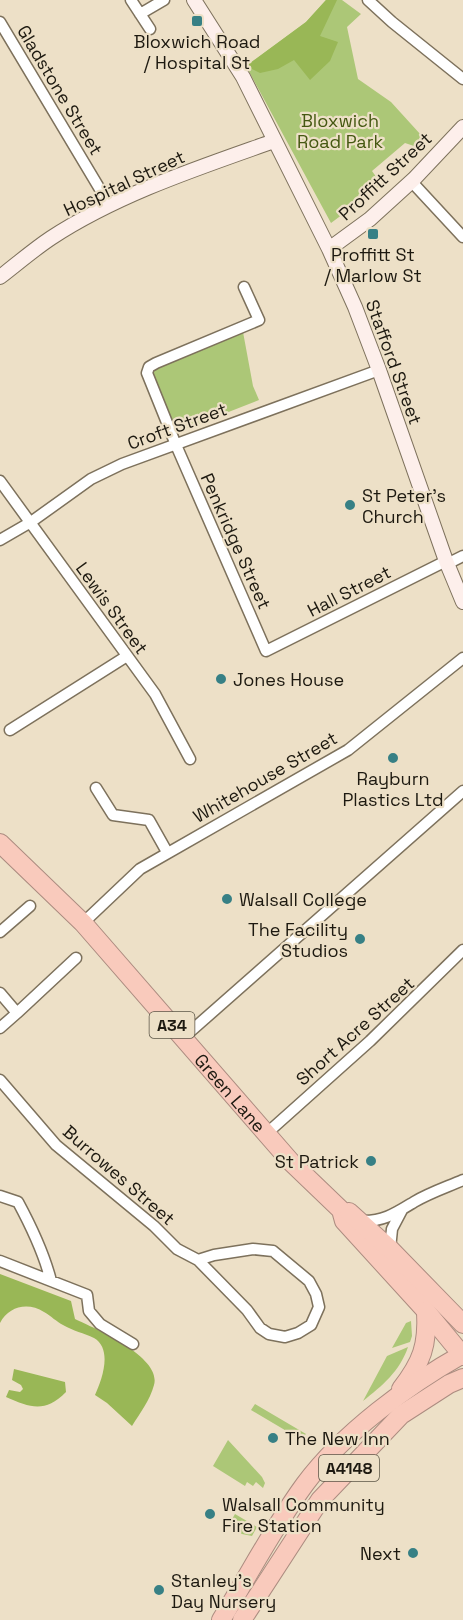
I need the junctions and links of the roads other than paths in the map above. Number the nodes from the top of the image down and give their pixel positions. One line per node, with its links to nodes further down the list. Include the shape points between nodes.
1 (131, 0): 5 (street)
2 (164, 0): 5 (street)
3 (194, 0): 10 (main road, Stafford Street, via 243,77)
4 (368, 0): 8 (street)
5 (140, 14): 7 (street)
6 (0, 22): 12 (street, Gladstone Street)
7 (150, 29)
8 (463, 79)
9 (463, 127): 11 (main road, Proffitt Street)
10 (274, 141): 12 (main road, Hospital Street); 14 (main road, Stafford Street)
11 (411, 181): 13 (street); 14 (main road, Proffitt Street, via 370,219)
12 (110, 206): 15 (main road, Hospital Street, via 49,239)
13 (463, 237)
14 (329, 249): 17 (main road, Stafford Street)
15 (0, 277)
16 (244, 287): 18 (street, Penkridge Street, via 259,320 149,367 148,378)
17 (379, 370): 18 (street, Croft Street); 23 (main road, Stafford Street)
18 (176, 445): 20 (street, Croft Street, via 91,479); 25 (street, Penkridge Street)
19 (0, 480): 20 (street, Lewis Street)
20 (31, 522): 21 (street, Croft Street); 26 (street, Lewis Street)
21 (0, 540)
22 (463, 556): 23 (street, Hall Street)
23 (447, 562): 24 (main road, Stafford Street); 25 (street, Hall Street)
24 (463, 602)
25 (266, 651)
26 (127, 656): 28 (street); 29 (street, Lewis Street, via 155,694)
27 (463, 658): 33 (street, Whitehouse Street, via 348,750)
28 (10, 730)
29 (189, 759)
30 (96, 788): 33 (street, via 113,815 149,820)
31 (463, 791): 42 (street)
32 (1, 847): 35 (highway, Green Lane / A34)
33 (167, 852): 35 (street, Whitehouse Street, via 140,869)
34 (30, 906): 36 (street)
35 (82, 923): 42 (highway, Green Lane / A34)
36 (0, 932)
37 (463, 950): 44 (street, Short Acre Street, via 370,1041)
38 (76, 958): 40 (street)
39 (0, 993): 40 (street)
40 (18, 1012): 41 (street)
41 (0, 1028)
42 (183, 1038): 44 (highway, Green Lane / A34)
43 (0, 1080): 51 (street, Burrowes Street, via 56,1145 177,1249)
44 (266, 1134): 47 (highway, Green Lane / A34)
45 (463, 1180): 48 (street)
46 (0, 1196): 53 (street, via 18,1203 41,1249)
47 (341, 1210): 49 (highway, Green Lane / A34); 54 (highway, Green Lane / A34, via 344,1221)
48 (403, 1210): 49 (street, via 385,1219); 50 (street, via 392,1228)
49 (361, 1221): 50 (highway, Green Lane / A34)
50 (390, 1249): 55 (highway, Green Lane / A34)
51 (198, 1260): 51 (street, Burrowes Street, via 253,1249 273,1251 309,1281 316,1294 319,1307 311,1325 285,1337 269,1334)
52 (0, 1261): 53 (street)
53 (51, 1281): 56 (street, via 87,1295 89,1311 100,1324)
54 (426, 1311): 57 (highway, Green Lane / A34); 59 (highway, via 426,1339 420,1362)
55 (459, 1317)
56 (133, 1344)
57 (463, 1355): 59 (highway, A4148)
58 (463, 1378): 61 (highway, A4148, via 401,1415 347,1470 320,1500)
59 (387, 1407): 60 (highway, A4148, via 341,1443 305,1485)
60 (221, 1620)
61 (242, 1620)

